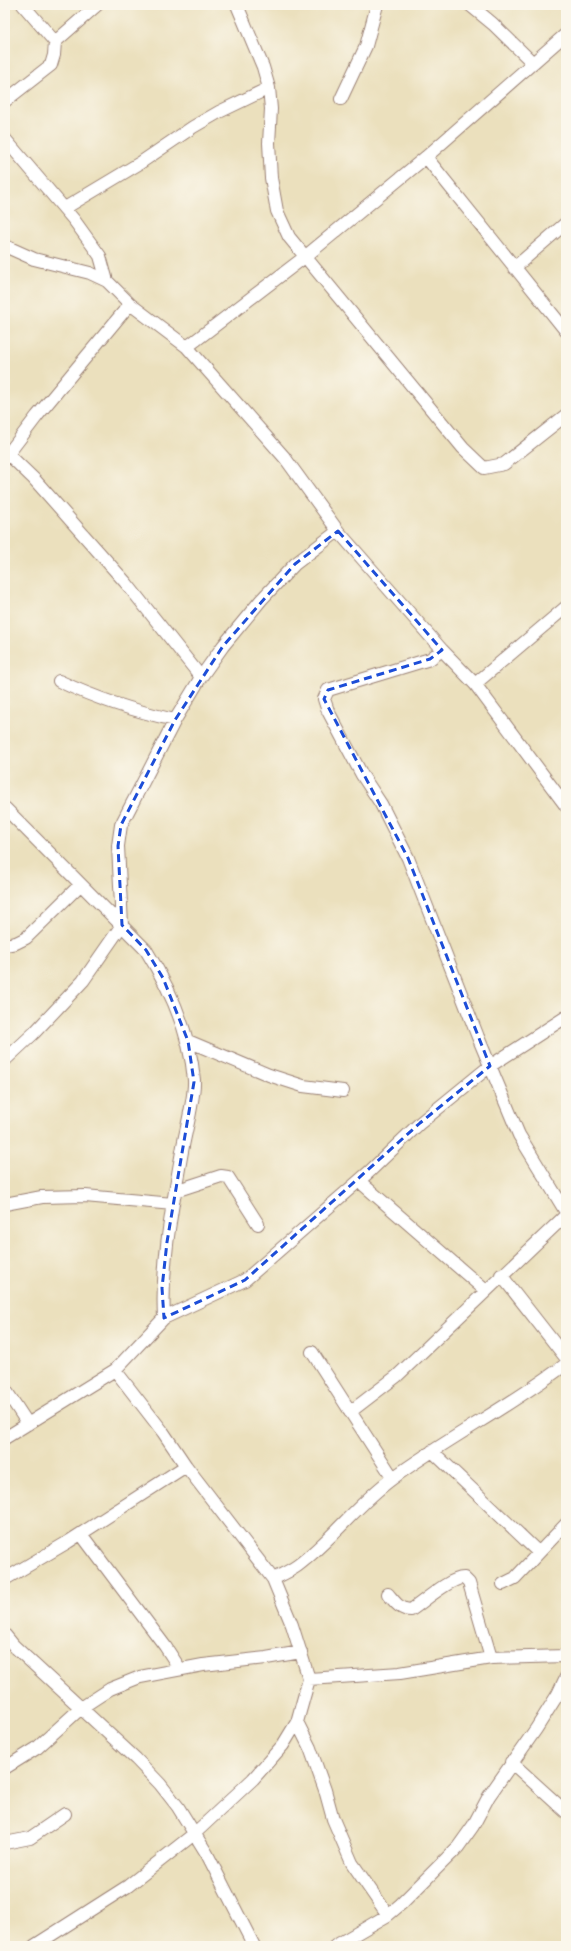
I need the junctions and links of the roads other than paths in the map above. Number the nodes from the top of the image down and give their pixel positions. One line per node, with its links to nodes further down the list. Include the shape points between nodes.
1 (23, 5): 7 (street)
2 (97, 5): 7 (street)
3 (237, 5): 9 (street, via 263,66)
4 (377, 5): 10 (street, via 366,46)
5 (470, 5): 8 (street)
6 (566, 34): 8 (street)
7 (55, 42): 11 (street, via 51,65)
8 (533, 63): 13 (street)
9 (269, 88): 14 (street, via 213,115 140,163); 17 (street, via 271,178 277,211 289,237)
10 (341, 99)
11 (5, 101)
12 (5, 139): 14 (street)
13 (426, 157): 17 (street); 18 (street)
14 (64, 208): 19 (street, via 100,256)
15 (566, 223): 18 (street)
16 (5, 246): 19 (street, via 34,260 90,273)
17 (306, 256): 22 (street); 23 (street, via 463,448 484,468 504,464)
18 (514, 268): 21 (street)
19 (107, 281): 20 (street)
20 (130, 304): 22 (street); 24 (street)
21 (566, 330)
22 (187, 347): 25 (street, via 285,458)
23 (566, 415)
24 (6, 455): 28 (street, via 34,479 127,584)
25 (338, 532): 27 (street); 28 (street, via 295,564 261,600)
26 (566, 607): 30 (street)
27 (442, 650): 30 (street); 40 (street, via 430,659 328,690 324,698 328,711 362,775 382,804 408,858)
28 (201, 677): 31 (street)
29 (59, 681): 31 (street, via 136,711)
30 (475, 684): 32 (street)
31 (175, 720): 35 (street, via 121,825 118,846)
32 (566, 806)
33 (5, 808): 34 (street)
34 (80, 885): 35 (street); 36 (street, via 26,938)
35 (122, 925): 38 (street, via 146,950 163,978 178,1010); 39 (street, via 83,981)
36 (5, 946)
37 (566, 1017): 40 (street)
38 (188, 1041): 41 (street, via 269,1075 303,1086); 43 (street, via 194,1082)
39 (5, 1060)
40 (490, 1066): 42 (street, via 420,1123); 46 (street, via 519,1134)
41 (343, 1091)
42 (359, 1181): 50 (street); 51 (street, via 245,1280)
43 (176, 1191): 45 (street); 48 (street, via 221,1176 228,1177)
44 (5, 1204): 45 (street, via 42,1197 85,1196)
45 (173, 1204): 51 (street, via 162,1288)
46 (566, 1212)
47 (566, 1215): 49 (street)
48 (258, 1224)
49 (502, 1275): 50 (street); 53 (street)
50 (486, 1291): 57 (street, via 397,1376)
51 (164, 1318): 55 (street)
52 (312, 1352): 57 (street)
53 (566, 1358)
54 (566, 1364): 60 (street, via 543,1382)
55 (115, 1370): 58 (street); 61 (street)
56 (5, 1389): 58 (street)
57 (350, 1412): 62 (street)
58 (28, 1424): 59 (street)
59 (5, 1438)
60 (432, 1451): 62 (street); 65 (street)
61 (186, 1466): 64 (street); 67 (street)
62 (393, 1478): 67 (street, via 366,1500 346,1522 297,1566)
63 (566, 1524): 65 (street)
64 (81, 1534): 66 (street); 74 (street)
65 (538, 1552): 68 (street, via 515,1578)
66 (5, 1579)
67 (273, 1579): 71 (street)
68 (503, 1584)
69 (388, 1594): 73 (street, via 398,1606 404,1610 411,1610 459,1577 464,1578 469,1583)
70 (6, 1638): 77 (street)
71 (301, 1652): 74 (street); 76 (street)
72 (566, 1656): 73 (street)
73 (491, 1658): 76 (street, via 400,1673)
74 (180, 1670): 77 (street, via 140,1677 110,1689)
75 (566, 1677): 79 (street, via 536,1729)
76 (309, 1679): 78 (street)
77 (81, 1708): 80 (street, via 37,1748); 83 (street, via 160,1784)
78 (297, 1722): 83 (street, via 283,1745 253,1779); 85 (street, via 310,1748 333,1819 352,1863)
79 (511, 1762): 81 (street); 85 (street, via 458,1847)
80 (5, 1768)
81 (566, 1812)
82 (65, 1814): 84 (street, via 30,1838)
83 (194, 1834): 86 (street, via 128,1886); 87 (street)
84 (5, 1843)
85 (388, 1915): 88 (street)
86 (34, 1946)
87 (254, 1946)
88 (335, 1946)

